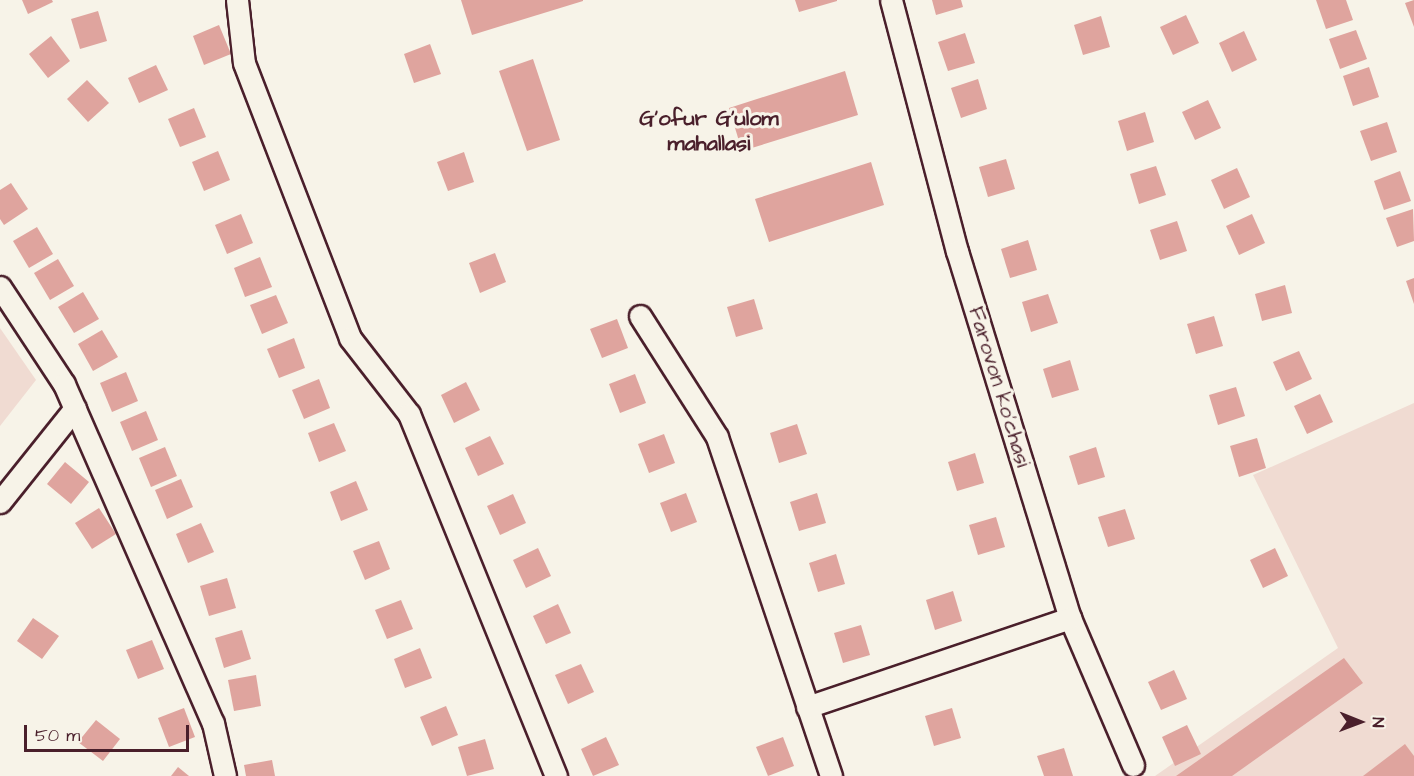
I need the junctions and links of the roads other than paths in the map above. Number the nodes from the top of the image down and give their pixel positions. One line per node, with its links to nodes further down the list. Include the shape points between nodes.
1 (237, 0): 11 (street, via 244,63 350,338 409,414)
2 (891, 0): 7 (street, Farovon ko'chasi, via 957,251)
3 (0, 287): 5 (street, via 64,384)
4 (640, 316): 8 (street, via 717,437)
5 (75, 408): 6 (street); 10 (street, via 213,723)
6 (0, 502)
7 (1070, 618): 8 (street); 9 (street, Farovon ko'chasi)
8 (807, 707): 12 (street)
9 (1133, 765)
10 (225, 776)
11 (556, 776)
12 (831, 776)

